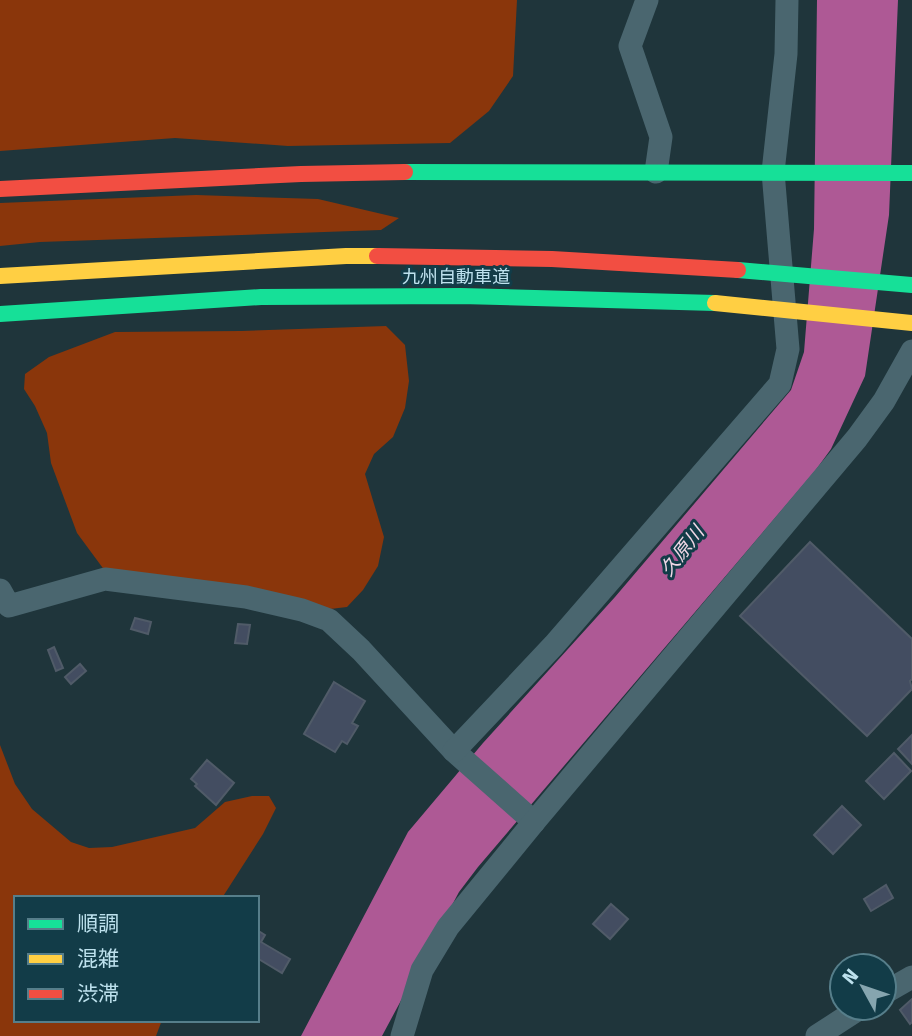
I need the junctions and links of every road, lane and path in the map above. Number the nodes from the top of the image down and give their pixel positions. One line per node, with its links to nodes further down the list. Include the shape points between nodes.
1 (647, 0): 3 (street, via 630,46 661,137)
2 (788, 0): 4 (street)
3 (656, 172): 4 (main road); 6 (main road, via 301,174)
4 (773, 172): 5 (main road); 13 (street, via 788,349 780,384 554,645)
5 (912, 173)
6 (0, 188)
7 (0, 275): 8 (main road, 九州自動車道, via 346,256 552,259)
8 (912, 285)
9 (0, 314): 10 (main road, 九州自動車道, via 261,297 559,297 719,303)
10 (912, 323)
11 (912, 351): 14 (street, via 858,438)
12 (0, 590): 13 (street, via 9,606 105,579 246,597 302,610 329,620 353,642)
13 (454, 751): 14 (street)
14 (528, 816): 16 (street, via 422,970)
15 (838, 1022): 17 (street)
16 (402, 1036)
17 (817, 1036)

